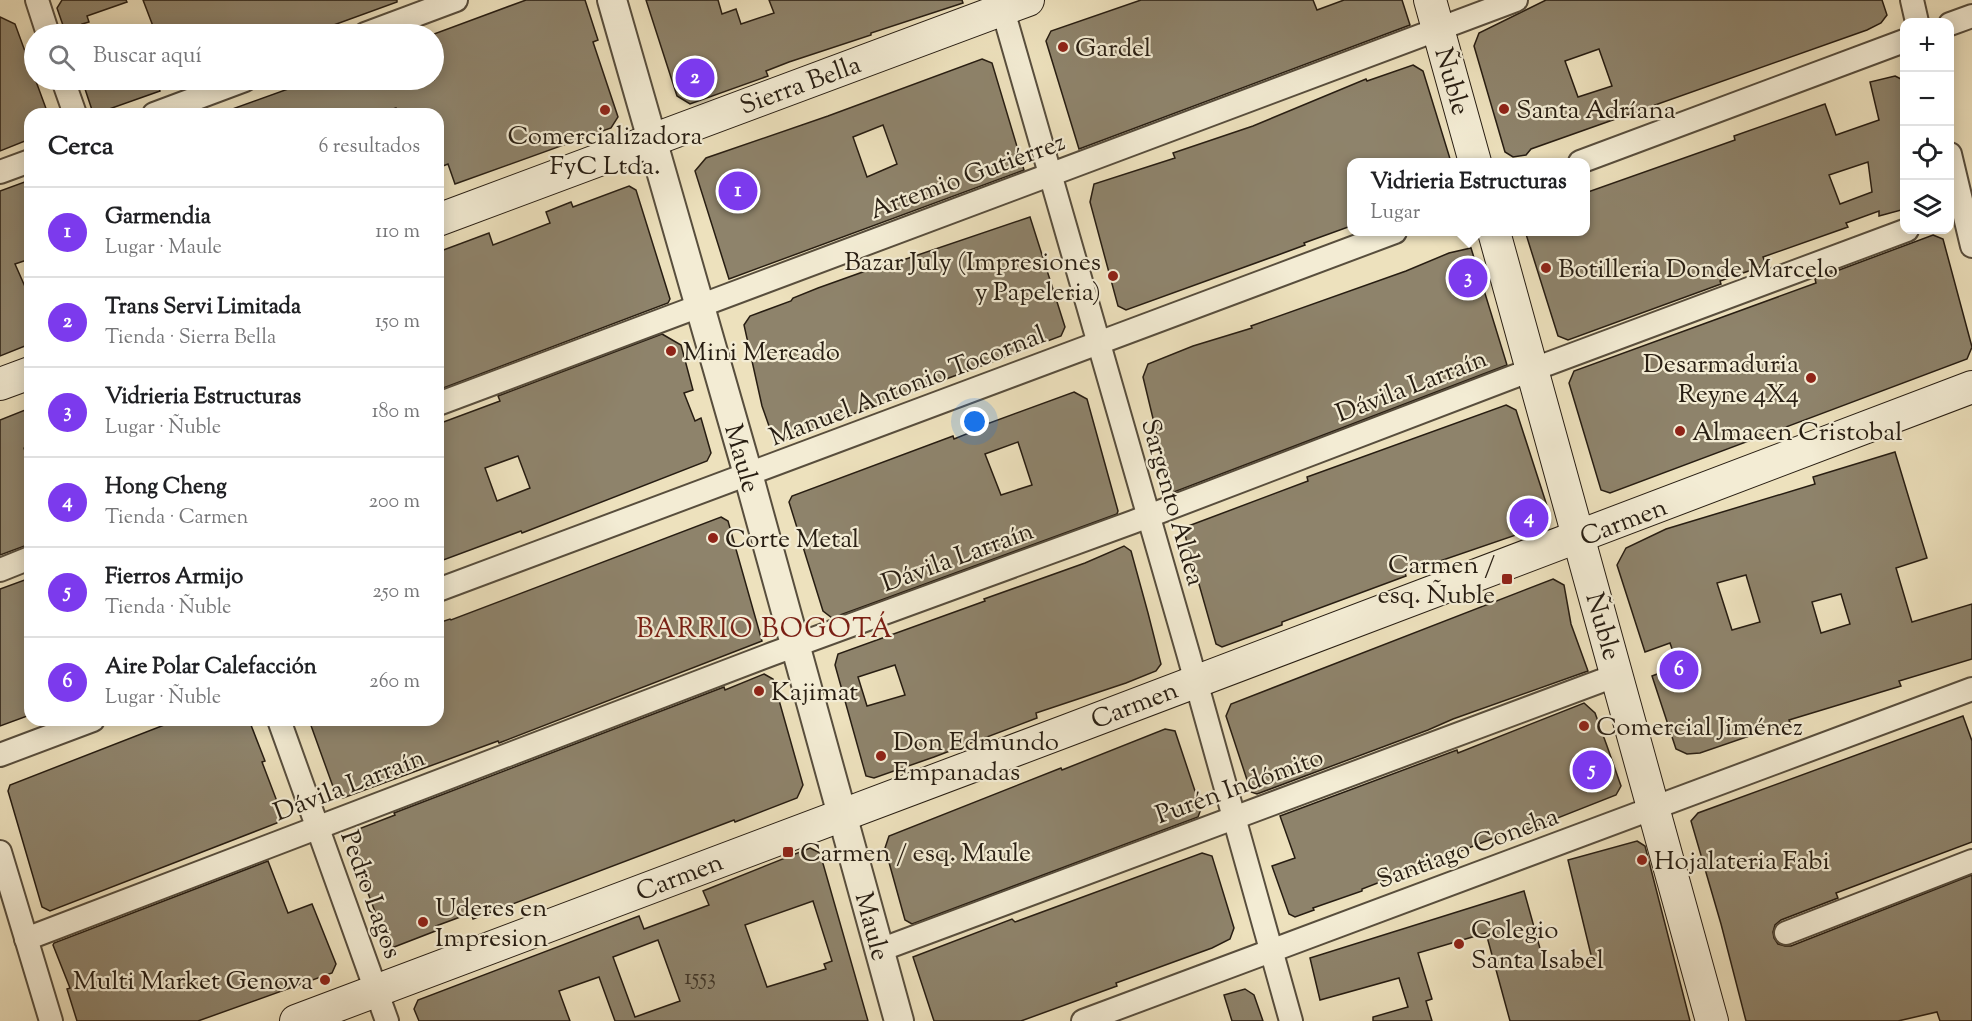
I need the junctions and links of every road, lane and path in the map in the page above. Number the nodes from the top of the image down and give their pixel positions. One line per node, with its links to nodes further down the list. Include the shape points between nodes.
1 (37, 0): 11 (street)
2 (456, 0): 12 (street)
3 (612, 0): 18 (street, Maule)
4 (1516, 0): 7 (street, Artemio Gutiérrez)
5 (1912, 0): 9 (street)
6 (1011, 3): 18 (main road, Sierra Bella); 24 (street, Sargento Aldea)
7 (1434, 15): 19 (main road, Ñuble); 24 (street, Artemio Gutiérrez)
8 (1972, 16): 10 (street)
9 (1916, 18)
10 (1954, 23)
11 (45, 24)
12 (392, 24)
13 (1900, 43): 20 (street)
14 (67, 90): 16 (street)
15 (218, 90): 17 (street)
16 (73, 108)
17 (170, 108)
18 (653, 139): 26 (main road, Sierra Bella); 31 (street, Maule)
19 (1474, 158)
20 (1590, 158)
21 (24, 163): 22 (street)
22 (0, 172)
23 (1954, 174): 25 (street)
24 (1050, 175): 31 (street, Artemio Gutiérrez); 32 (street, Sargento Aldea)
25 (1961, 209): 30 (street)
26 (444, 218)
27 (1900, 233): 33 (street, Dávila Larraín)
28 (1382, 236): 32 (street, Manuel Antonio Tocornal)
29 (1495, 236): 33 (main road, Ñuble)
30 (1972, 246)
31 (700, 306): 37 (street, Artemio Gutiérrez); 38 (street, Maule)
32 (1099, 343): 38 (street, Manuel Antonio Tocornal); 39 (street, Sargento Aldea)
33 (1533, 370): 39 (street, Dávila Larraín); 40 (main road, Ñuble)
34 (24, 375): 35 (main road)
35 (0, 384)
36 (1972, 387): 40 (main road, Carmen)
37 (444, 402)
38 (748, 474): 43 (street, Manuel Antonio Tocornal); 44 (street, Maule)
39 (1148, 516): 44 (street, Dávila Larraín); 46 (street, Sargento Aldea)
40 (1579, 537): 45 (main road, Ñuble); 46 (main road, Carmen)
41 (24, 560): 42 (street)
42 (0, 570)
43 (444, 588)
44 (795, 645): 52 (street, Maule); 54 (street, Dávila Larraín)
45 (1617, 675): 51 (main road, Ñuble); 53 (street, Purén Indómito)
46 (1195, 681): 52 (main road, Carmen); 53 (street, Sargento Aldea)
47 (1972, 689): 51 (street, Santiago Concha)
48 (77, 726): 50 (street)
49 (281, 726): 54 (street, Pedro Lagos)
50 (0, 755)
51 (1654, 808): 60 (street, Santiago Concha); 68 (main road, Ñuble)
52 (842, 814): 59 (street, Maule); 61 (main road, Carmen)
53 (1233, 818): 59 (street, Purén Indómito); 60 (street, Sargento Aldea)
54 (317, 827): 58 (street, Dávila Larraín); 61 (street, Pedro Lagos)
55 (0, 852): 58 (street)
56 (1972, 861): 57 (street)
57 (1786, 933)
58 (26, 939): 62 (street)
59 (880, 950): 65 (street, Maule)
60 (1271, 950): 66 (street, Santiago Concha); 67 (street, Sargento Aldea)
61 (376, 991): 63 (main road, Carmen); 64 (street, Pedro Lagos)
62 (51, 1021)
63 (296, 1021)
64 (387, 1021)
65 (899, 1021)
66 (1083, 1021)
67 (1291, 1021)
68 (1712, 1021)

